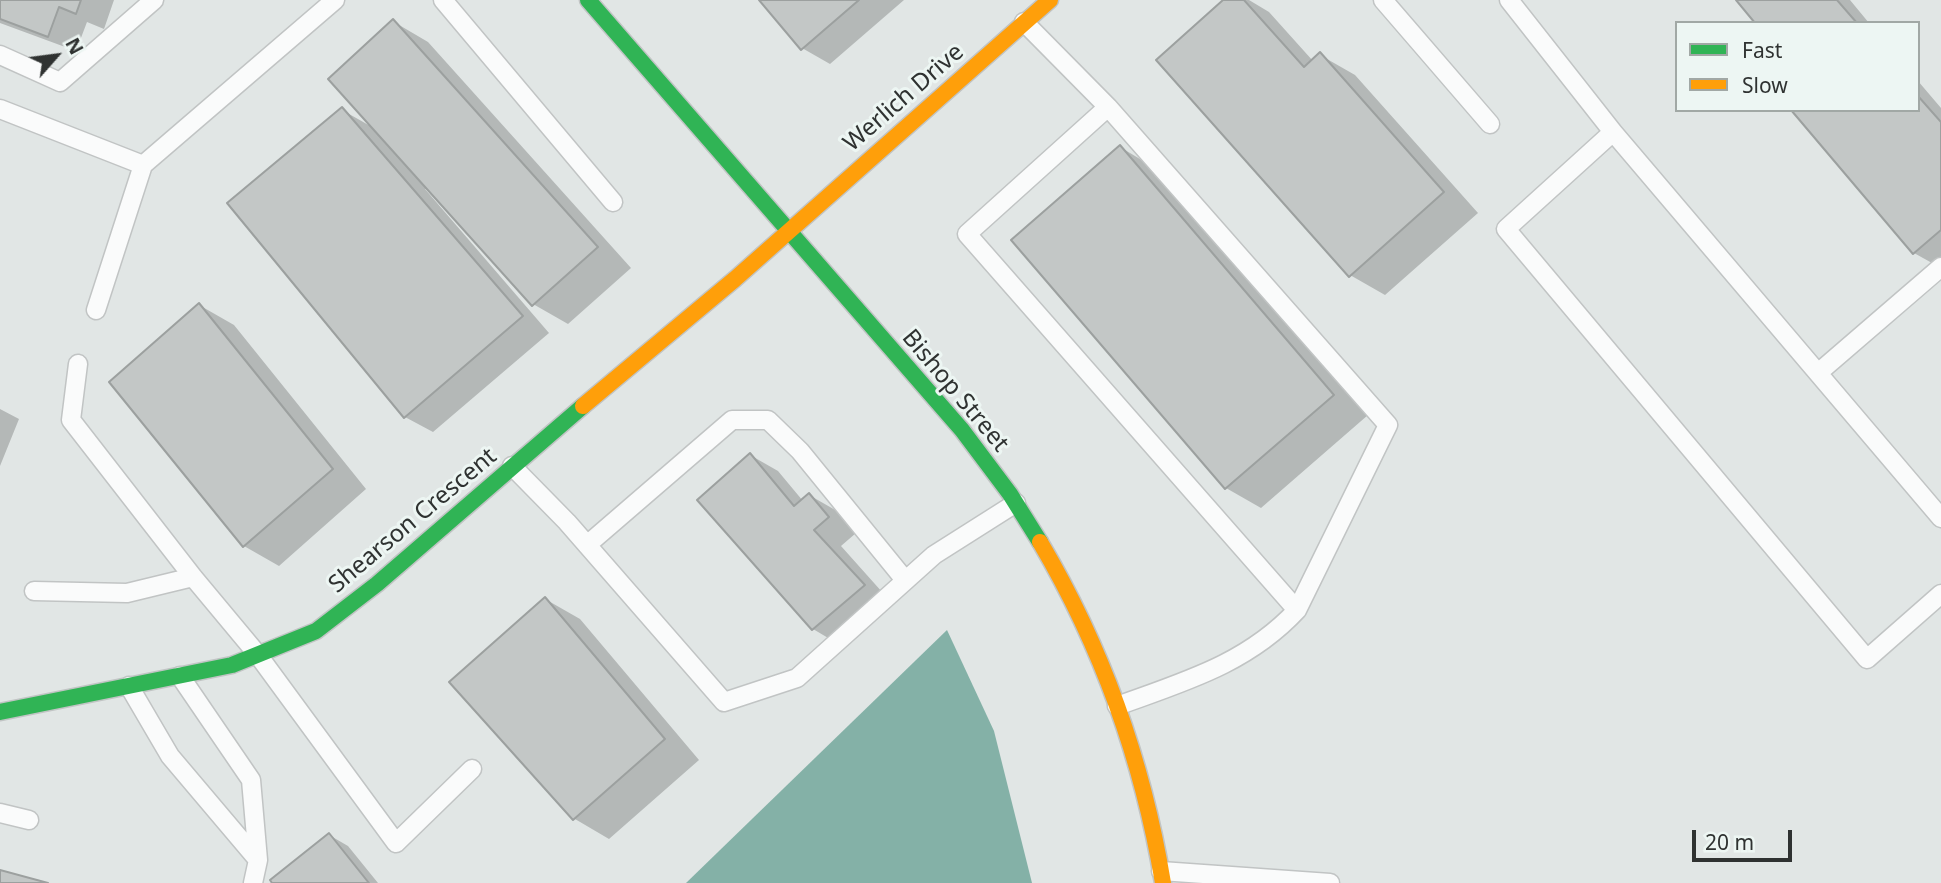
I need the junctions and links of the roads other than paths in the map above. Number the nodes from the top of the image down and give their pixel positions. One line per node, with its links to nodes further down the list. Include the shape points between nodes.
1 (154, 0): 9 (lane, via 60,82)
2 (335, 0): 14 (lane)
3 (443, 0): 15 (lane)
4 (588, 0): 16 (street, Bishop Street)
5 (1050, 0): 8 (street, Werlich Drive)
6 (1382, 0): 12 (lane)
7 (1509, 0): 13 (lane)
8 (1024, 22): 10 (lane); 16 (street, Werlich Drive)
9 (0, 55)
10 (1108, 107): 29 (lane, via 1388,425); 29 (lane, via 967,234)
11 (0, 109): 14 (lane)
12 (1490, 124)
13 (1613, 132): 20 (lane); 28 (lane, via 1506,229 1867,659)
14 (143, 165): 18 (lane)
15 (613, 202)
16 (788, 232): 21 (street, Shearson Crescent); 22 (street, Bishop Street, via 962,430)
17 (1941, 267): 20 (lane)
18 (96, 310)
19 (78, 364): 25 (lane, via 71,420)
20 (1818, 373): 23 (lane)
21 (512, 466): 24 (lane); 30 (street, Shearson Crescent, via 316,631)
22 (1016, 503): 26 (lane, via 934,555); 33 (street, Bishop Street, via 1074,604)
23 (1941, 518)
24 (587, 545): 26 (lane, via 723,702 797,678); 26 (lane, via 732,420 768,420 800,451)
25 (193, 577): 27 (lane, via 127,593); 30 (lane)
26 (905, 580)
27 (34, 592)
28 (1941, 594)
29 (1297, 610): 33 (lane, via 1280,628 1224,666)
30 (258, 655): 31 (street, Shearson Crescent); 35 (lane, via 396,843)
31 (180, 676): 32 (street, Shearson Crescent); 38 (lane, via 251,780)
32 (129, 686): 34 (street, Shearson Crescent); 38 (lane, via 170,756)
33 (1117, 706): 39 (street, Bishop Street, via 1144,794)
34 (0, 712)
35 (472, 769)
36 (0, 813): 37 (lane)
37 (29, 820)
38 (258, 860): 40 (lane)
39 (1162, 877): 41 (lane)
40 (253, 883)
41 (1330, 883)

